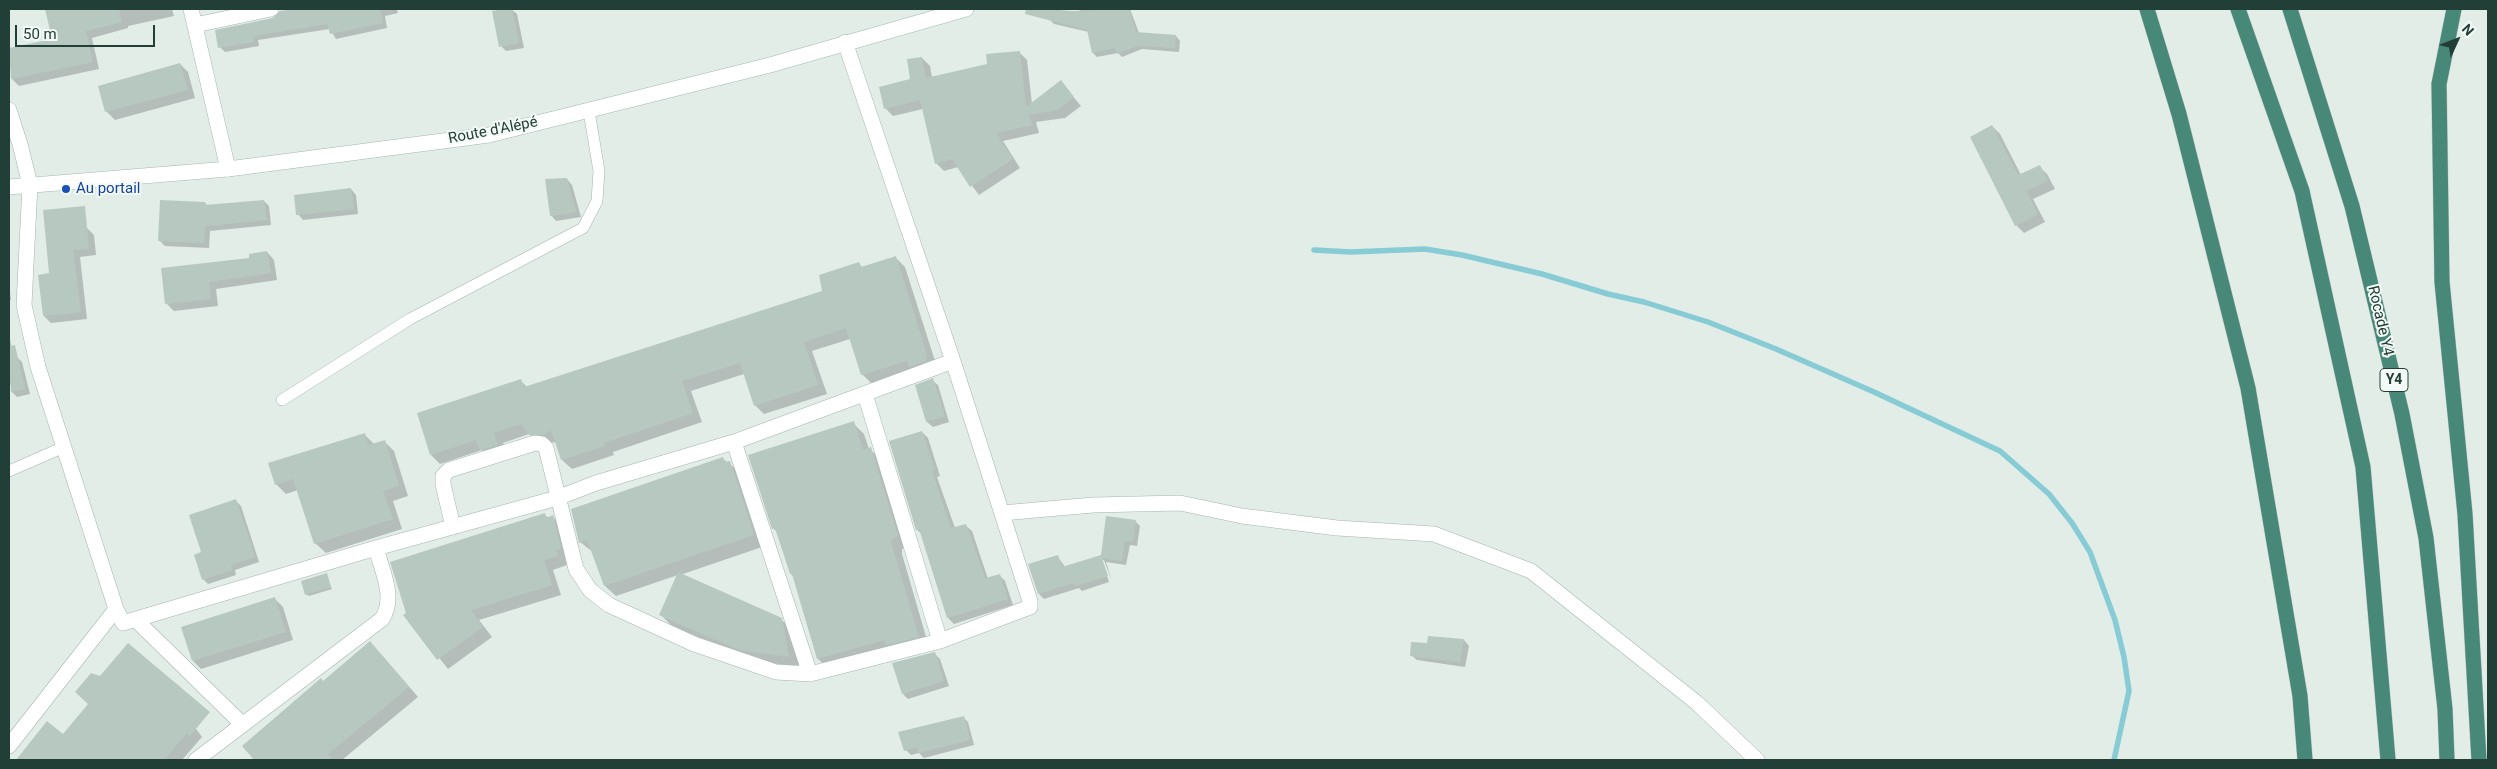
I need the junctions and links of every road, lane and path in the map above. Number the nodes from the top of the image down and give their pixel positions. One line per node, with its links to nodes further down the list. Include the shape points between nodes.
1 (191, 9): 8 (street)
2 (272, 9): 8 (street)
3 (966, 9): 9 (street, Route d'Alépé)
4 (2147, 9): 33 (highway, via 2179,114 2248,388 2300,696)
5 (2238, 9): 34 (highway, via 2302,191 2364,467)
6 (2290, 9): 35 (highway, Rocade Y4 / Y4, via 2352,206 2402,414 2426,538 2445,709)
7 (2454, 9): 36 (highway, via 2439,84 2442,282 2465,514)
8 (195, 25): 12 (street)
9 (845, 42): 11 (street, Route d'Alépé, via 770,65); 15 (street)
10 (9, 110): 13 (street)
11 (589, 111): 12 (street, Route d'Alépé, via 489,135); 17 (lane, via 599,171 597,201 583,228 410,319)
12 (228, 169): 13 (street, Route d'Alépé)
13 (30, 185): 14 (street, Route d'Alépé); 19 (street, via 24,305 38,367)
14 (9, 187)
15 (953, 361): 16 (street); 22 (street)
16 (865, 394): 18 (street); 27 (street)
17 (282, 400)
18 (734, 442): 21 (street, via 596,483); 28 (street)
19 (64, 447): 20 (lane); 25 (street)
20 (9, 471)
21 (557, 498): 23 (street); 23 (street, via 546,448 535,443 448,470 443,484); 28 (street, via 576,569 590,590 609,606 694,644 758,666 776,672)
22 (1002, 513): 27 (street, via 1030,607); 32 (street, via 1093,505 1180,503 1242,516 1337,528 1434,534 1531,571 1697,703)
23 (453, 527): 24 (street)
24 (376, 548): 26 (street); 29 (street, via 389,596 388,610 382,619)
25 (116, 609): 26 (street, via 123,623); 30 (street)
26 (136, 620): 29 (street)
27 (940, 641): 28 (street)
28 (810, 674)
29 (241, 724): 31 (street)
30 (9, 746)
31 (196, 760)
32 (1757, 760)
33 (2305, 760)
34 (2388, 760)
35 (2447, 760)
36 (2479, 760)

